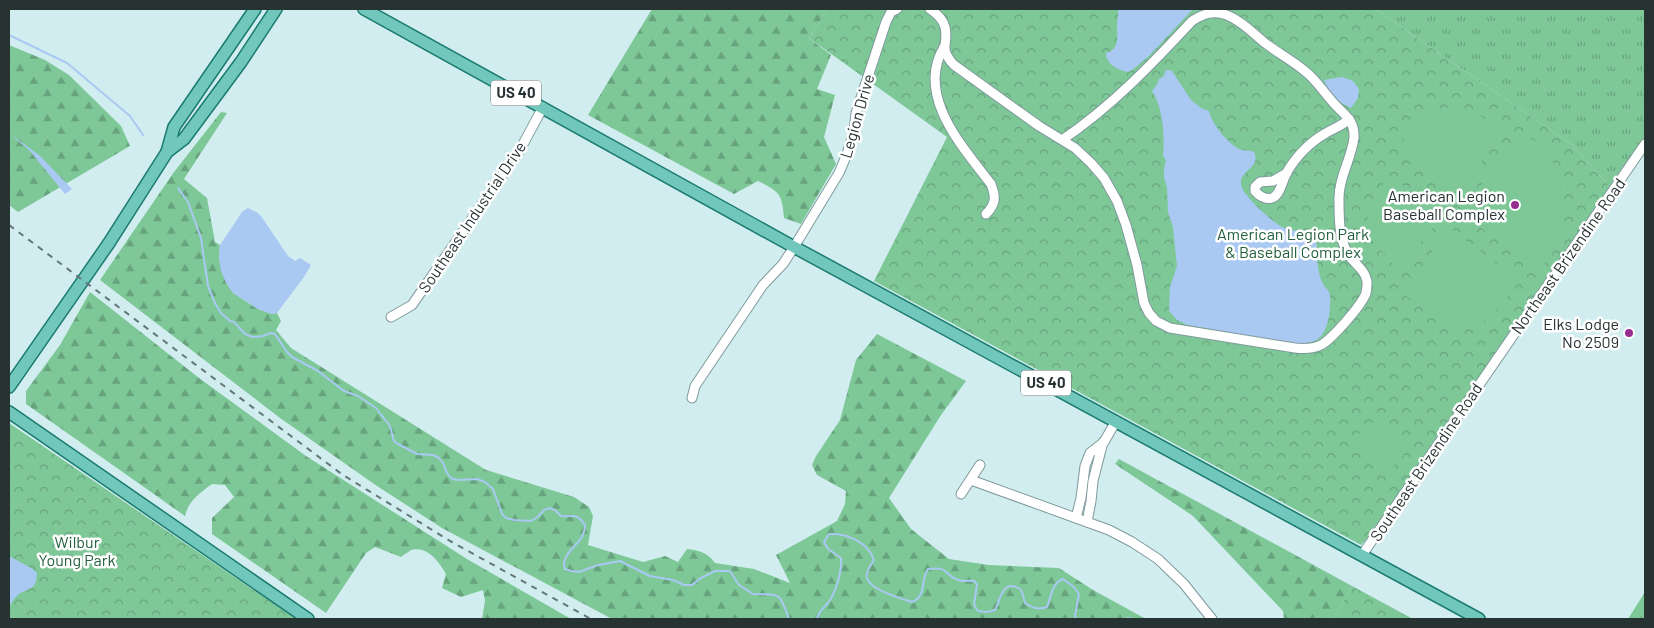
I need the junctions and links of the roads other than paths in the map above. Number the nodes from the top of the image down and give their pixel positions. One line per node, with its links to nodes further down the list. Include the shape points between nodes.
1 (255, 9): 11 (main road, via 174,127)
2 (276, 9): 11 (main road, via 184,139)
3 (364, 9): 7 (main road, US 40)
4 (897, 9): 14 (street, Legion Drive, via 891,12 886,22 839,173)
5 (930, 9): 6 (street, via 945,27)
6 (944, 48): 9 (street, via 948,58 966,74); 13 (street, via 937,67 936,94 948,124 991,184 995,201)
7 (543, 107): 14 (main road, US 40); 15 (street, Southeast Industrial Drive, via 521,148 412,305)
8 (1349, 119): 9 (street, via 1306,71 1234,18 1214,12 1192,21 1134,80 1088,122); 9 (street, via 1354,138 1338,200 1341,233 1346,252 1366,276 1367,289 1359,305 1331,338 1309,349 1170,328 1156,321 1144,303 1137,265 1117,201 1091,163); 12 (street, via 1313,142)
9 (1062, 140)
10 (1645, 144): 16 (street, Northeast Brizendine Road)
11 (167, 152): 17 (main road, via 109,243)
12 (1287, 173)
13 (986, 214)
14 (794, 247): 18 (street, Legion Drive, via 732,330 695,386); 20 (main road, US 40)
15 (391, 316)
16 (1490, 368): 27 (street, Southeast Brizendine Road)
17 (9, 387)
18 (692, 398)
19 (9, 412): 28 (main road)
20 (1116, 421): 21 (street); 27 (main road, US 40)
21 (1104, 442): 25 (street, via 1090,453 1084,466); 26 (street)
22 (980, 465): 23 (street)
23 (971, 480): 24 (street); 25 (street)
24 (961, 494)
25 (1076, 518): 26 (street)
26 (1086, 522): 29 (street, via 1109,530 1158,559 1184,584)
27 (1362, 556): 30 (main road, US 40)
28 (308, 619)
29 (1212, 619)
30 (1479, 619)

